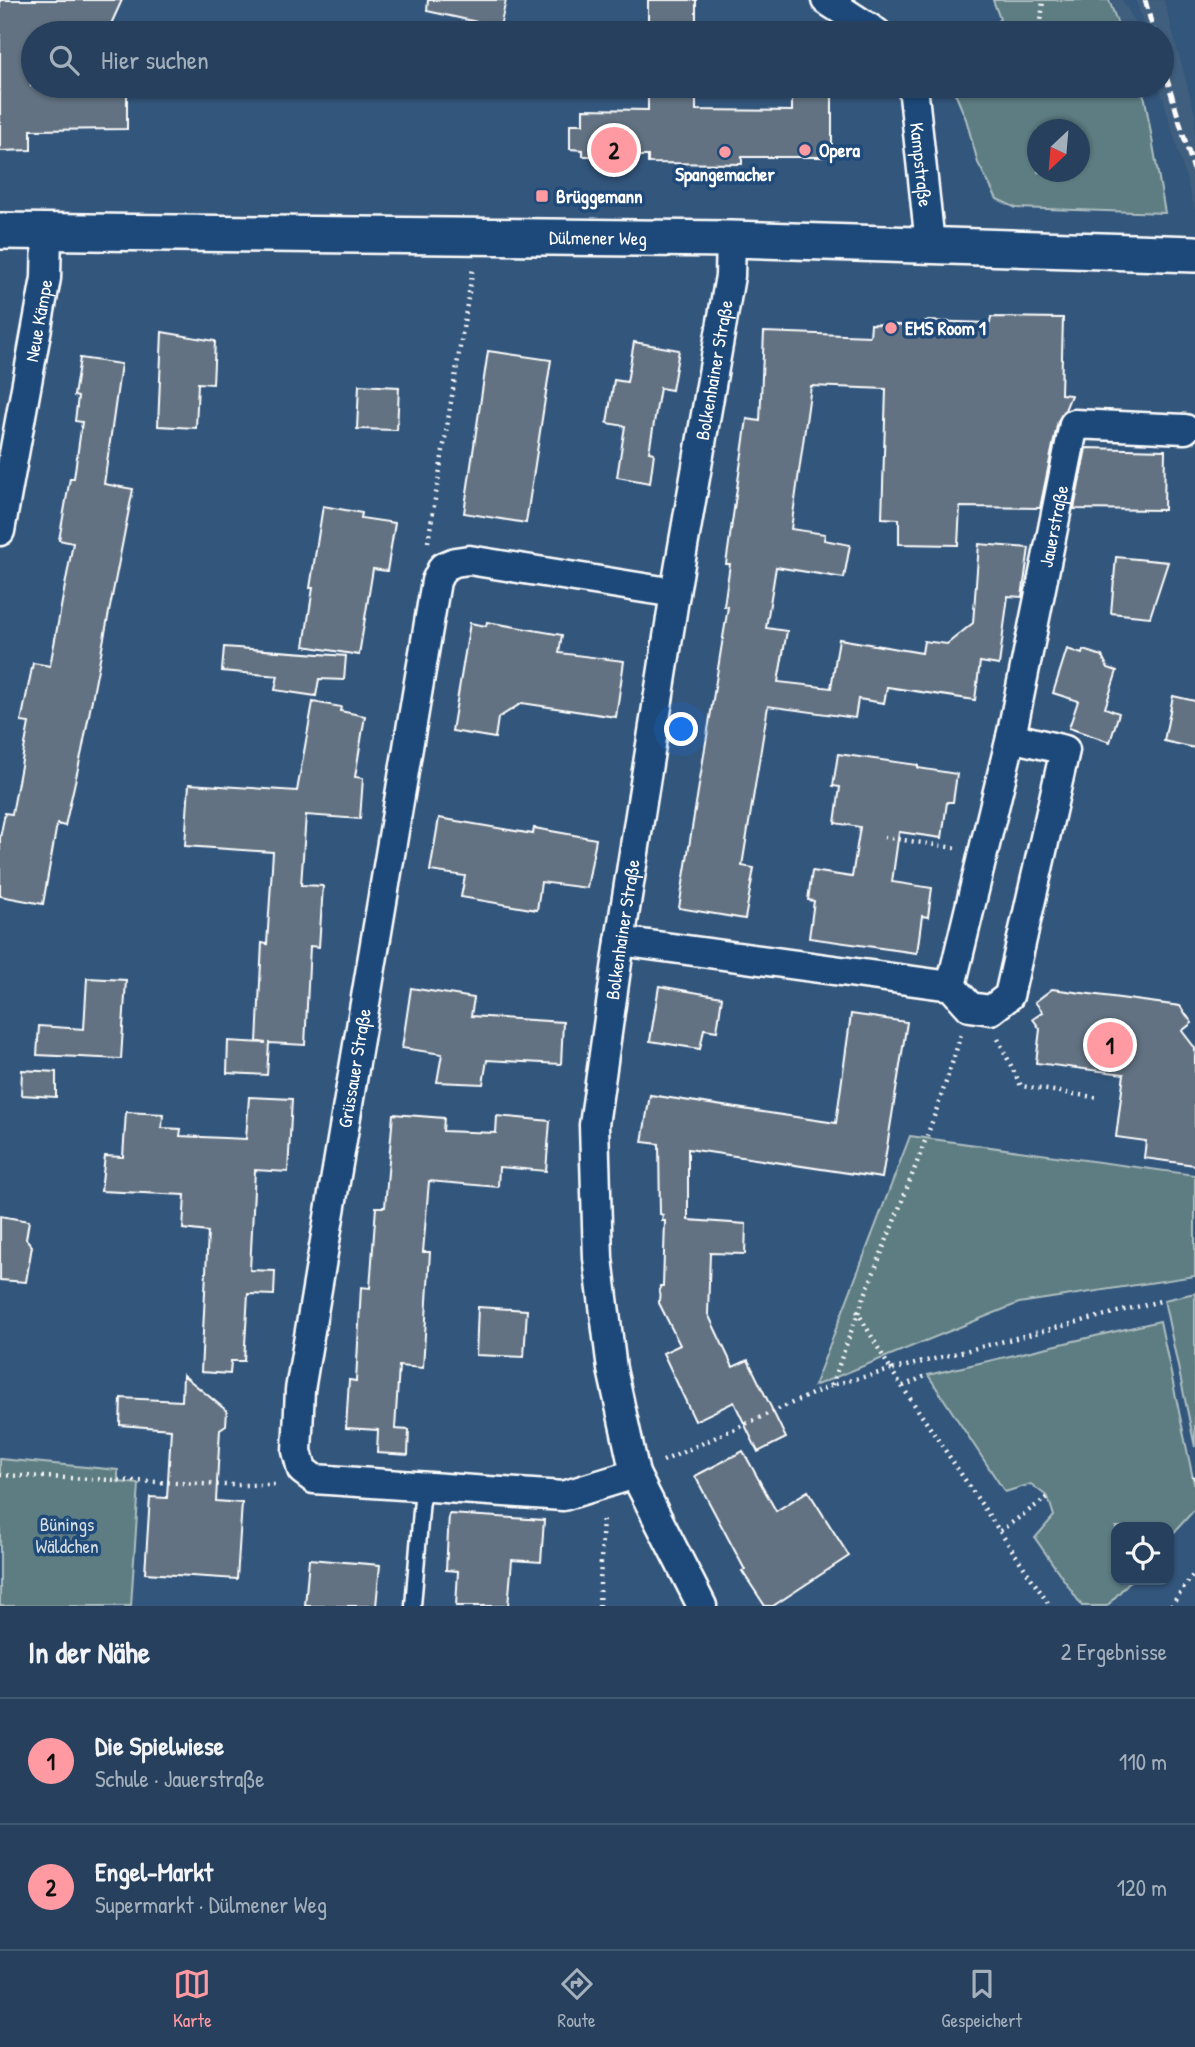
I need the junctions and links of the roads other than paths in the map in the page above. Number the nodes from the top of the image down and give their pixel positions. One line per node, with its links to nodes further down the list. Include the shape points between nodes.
1 (826, 0): 2 (street)
2 (858, 21)
3 (914, 98): 7 (street, Kampstraße)
4 (0, 231): 5 (street, Dülmener Weg)
5 (47, 233): 6 (street, Dülmener Weg); 10 (street, Neue Kämpe, via 46,278)
6 (731, 239): 7 (street, Dülmener Weg); 11 (street, Bolkenhainer Straße, via 730,275)
7 (930, 244): 8 (street, Dülmener Weg)
8 (1195, 254)
9 (1185, 429): 12 (street, Jauerstraße, via 1074,424)
10 (0, 531)
11 (676, 593): 13 (street, Bolkenhainer Straße); 16 (street, Grüssauer Straße, via 468,560 443,567 432,596 300,1390 296,1451 302,1470 314,1479)
12 (1011, 737): 14 (street, Jauerstraße, via 983,852); 14 (street, via 1065,750 1009,996)
13 (620, 941): 14 (street); 15 (street, Bolkenhainer Straße, via 594,1125 596,1205 612,1369)
14 (971, 1001)
15 (635, 1474): 16 (street, via 563,1496); 18 (street, Bolkenhainer Straße)
16 (423, 1487): 17 (lane)
17 (413, 1606)
18 (702, 1606)

